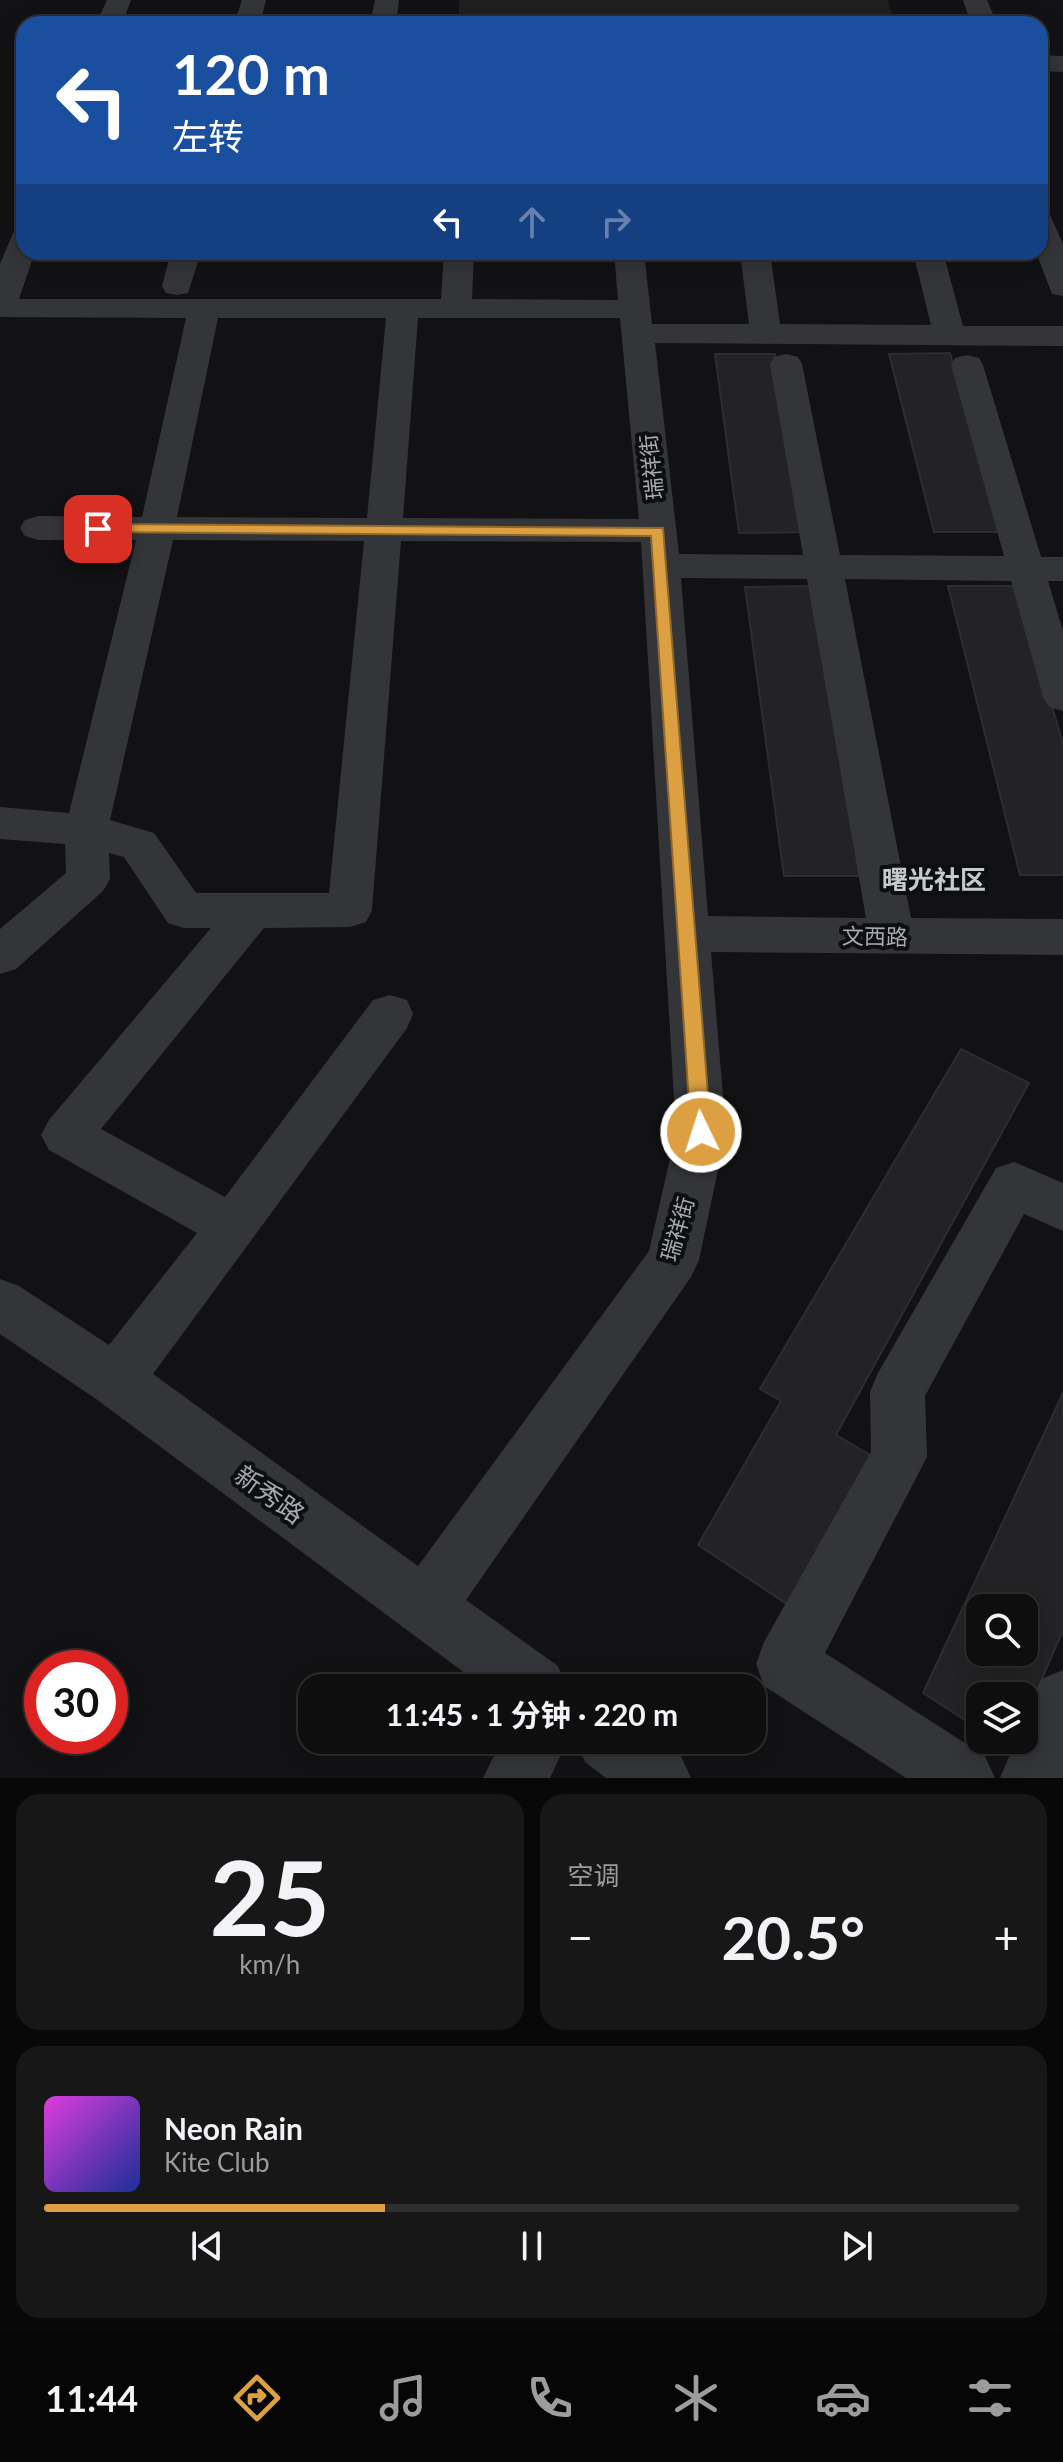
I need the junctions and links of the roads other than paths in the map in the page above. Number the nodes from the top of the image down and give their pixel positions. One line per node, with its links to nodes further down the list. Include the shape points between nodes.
1 (1048, 244): 9 (street)
2 (17, 260): 10 (street)
3 (184, 260): 8 (street)
4 (459, 260): 13 (street)
5 (630, 260): 14 (street, 瑞祥街)
6 (757, 260): 16 (street)
7 (930, 260): 17 (street)
8 (177, 286)
9 (1063, 287)
10 (0, 308): 11 (street)
11 (204, 309): 12 (street); 19 (street)
12 (403, 309): 13 (street); 20 (street)
13 (456, 309): 14 (street)
14 (636, 321): 16 (street); 21 (street, 瑞祥街)
15 (1063, 336): 17 (street)
16 (776, 349): 17 (street); 22 (street)
17 (958, 350): 23 (street)
18 (38, 528): 19 (street)
19 (157, 529): 20 (street); 27 (street)
20 (386, 530): 21 (street); 28 (street, via 350,910)
21 (660, 549): 22 (street); 29 (street, 瑞祥街)
22 (823, 565): 23 (street); 30 (street)
23 (1026, 569): 24 (street); 25 (street)
24 (1063, 569)
25 (1063, 697)
26 (0, 823): 27 (street)
27 (86, 830): 28 (street, via 139,845 184,911); 32 (street, via 88,879)
28 (252, 911): 35 (street, via 66,1135)
29 (688, 934): 30 (street, 文西路); 38 (street, 瑞祥街, via 701,1132 673,1260)
30 (892, 936): 31 (street, 文西路)
31 (1063, 937)
32 (0, 956)
33 (390, 1014): 35 (street)
34 (1063, 1208): 45 (street, via 1014,1184 897,1392 899,1457 786,1664)
35 (233, 1227): 37 (street)
36 (0, 1304): 37 (street, 新秀路)
37 (115, 1380): 38 (street, 新秀路)
38 (425, 1607): 39 (street, 新秀路)
39 (517, 1674)
40 (1063, 1701): 46 (street)
41 (529, 1754): 43 (street)
42 (626, 1754): 44 (street)
43 (515, 1778)
44 (659, 1778)
45 (963, 1778)
46 (1032, 1778)

